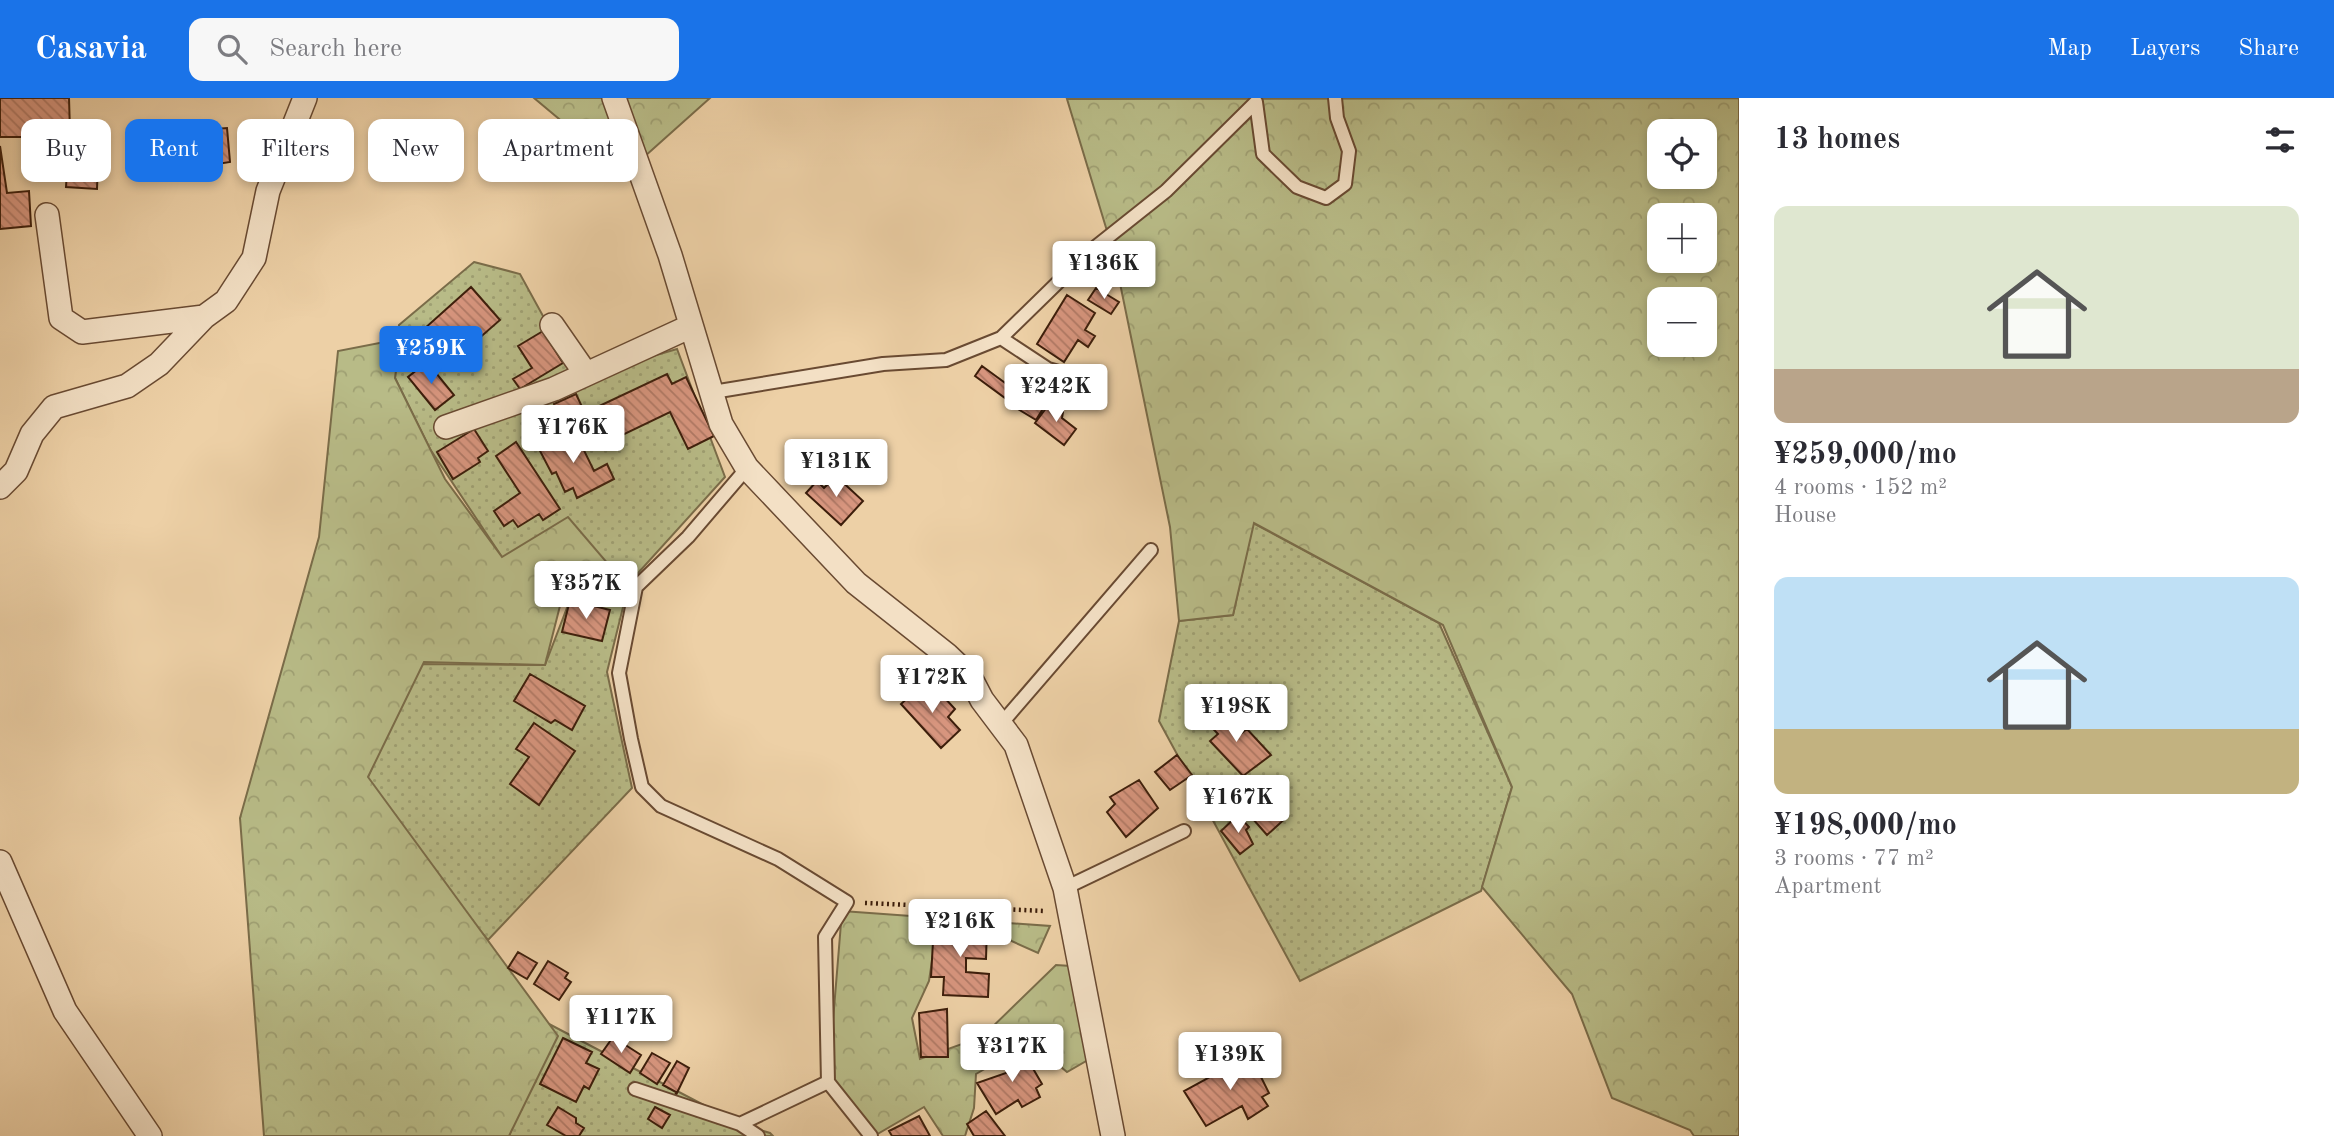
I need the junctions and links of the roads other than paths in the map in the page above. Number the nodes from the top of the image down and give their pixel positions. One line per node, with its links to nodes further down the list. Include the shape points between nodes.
1 (304, 98): 5 (street, via 268,191 254,258 226,301)
2 (614, 98): 7 (street, via 670,255)
3 (1335, 98): 8 (lane, via 1349,151 1345,184 1326,198 1297,187 1263,154 1256,102 1166,191 1088,253)
4 (47, 215): 5 (street, via 61,318 82,332)
5 (204, 317): 14 (street, via 159,364 127,386 54,407 32,434 16,471)
6 (552, 325): 9 (street)
7 (689, 327): 9 (street); 11 (street)
8 (1000, 338): 10 (lane, via 1048,369); 11 (lane, via 946,360 883,364)
9 (586, 374): 12 (street)
10 (1083, 379)
11 (713, 392): 13 (street, via 721,424)
12 (446, 427)
13 (747, 468): 16 (street, via 856,583 970,677); 20 (lane, via 688,537 636,587 619,673 642,787 661,806 778,859 847,902 825,937)
14 (0, 487)
15 (1151, 550): 16 (lane)
16 (1001, 724): 19 (street, via 1016,744)
17 (1184, 831): 19 (lane)
18 (0, 862): 23 (street, via 65,1011)
19 (1066, 888): 26 (street)
20 (828, 1082): 22 (lane); 25 (lane)
21 (635, 1089): 22 (lane)
22 (740, 1124): 24 (lane)
23 (150, 1136)
24 (758, 1136)
25 (871, 1136)
26 (1114, 1136)

